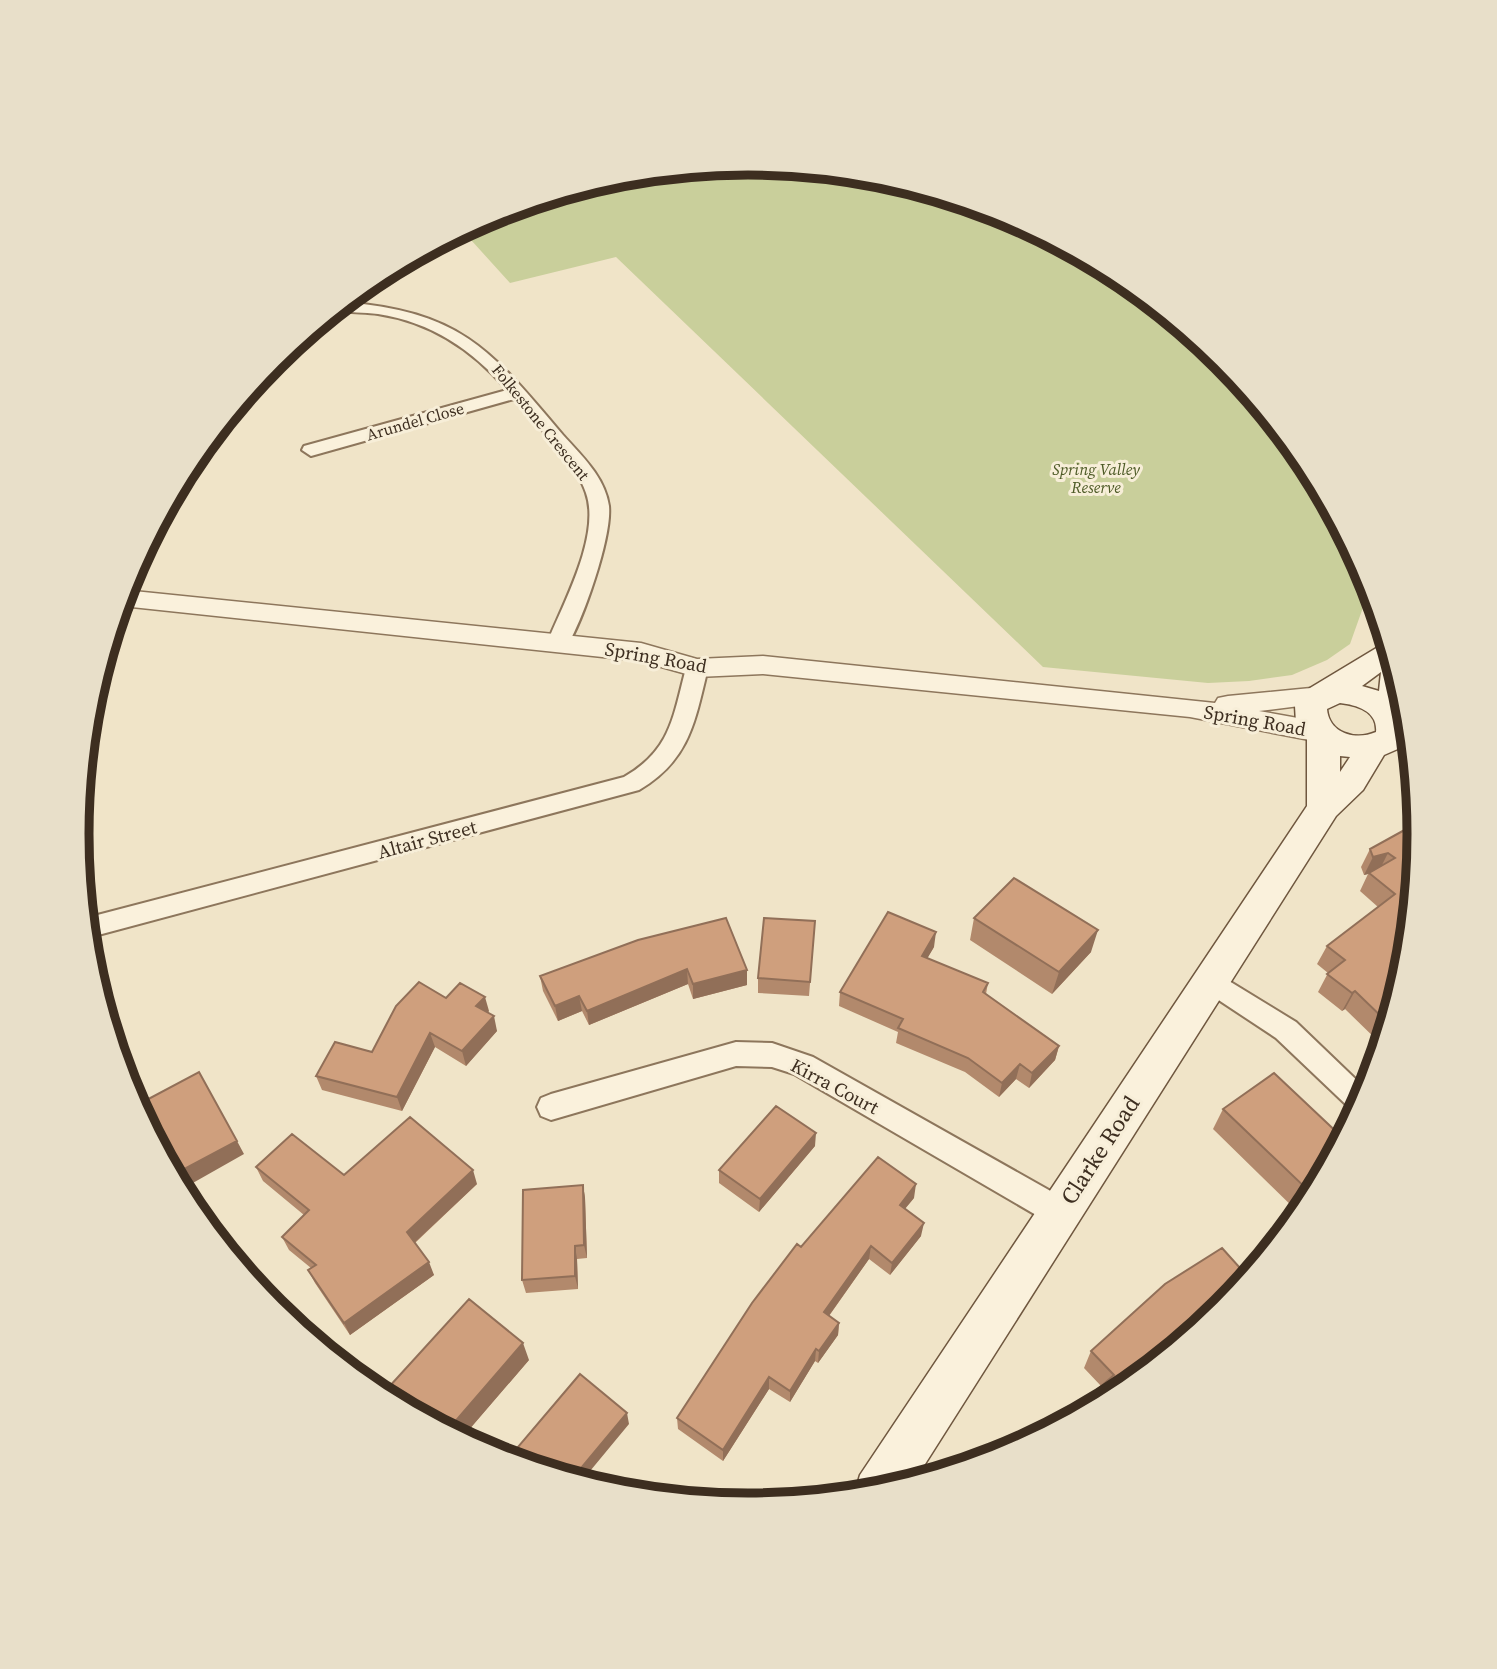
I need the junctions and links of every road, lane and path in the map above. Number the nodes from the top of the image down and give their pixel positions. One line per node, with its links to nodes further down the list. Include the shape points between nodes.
1 (352, 308): 2 (street, Folkestone Crescent, via 406,314 449,328 486,355)
2 (519, 392): 3 (street, Arundel Close); 5 (street, Folkestone Crescent, via 587,475 599,505 597,534)
3 (311, 450)
4 (133, 599): 5 (street, Spring Road)
5 (558, 643): 7 (street, Spring Road, via 641,652)
6 (1383, 656): 8 (main road)
7 (697, 668): 9 (street, Spring Road, via 751,664); 15 (street, Altair Street, via 674,749 657,768 631,784)
8 (1325, 695): 9 (street, Spring Road); 10 (main road, via 1364,697); 11 (main road, via 1314,701 1309,712)
9 (1190, 708): 11 (street, Spring Road)
10 (1394, 713): 13 (main road, Clarke Road, via 1393,734)
11 (1321, 734): 13 (main road, via 1345,746); 14 (main road)
12 (1401, 744): 13 (main road)
13 (1373, 748): 14 (main road, Clarke Road, via 1349,788)
14 (1324, 807): 16 (main road, Clarke Road)
15 (96, 925)
16 (1211, 981): 17 (street, via 1286,1030); 19 (main road, Clarke Road)
17 (1354, 1096)
18 (551, 1107): 19 (street, Kirra Court, via 736,1054 772,1055 803,1065)
19 (1059, 1212): 20 (main road, Clarke Road)
20 (887, 1479)

